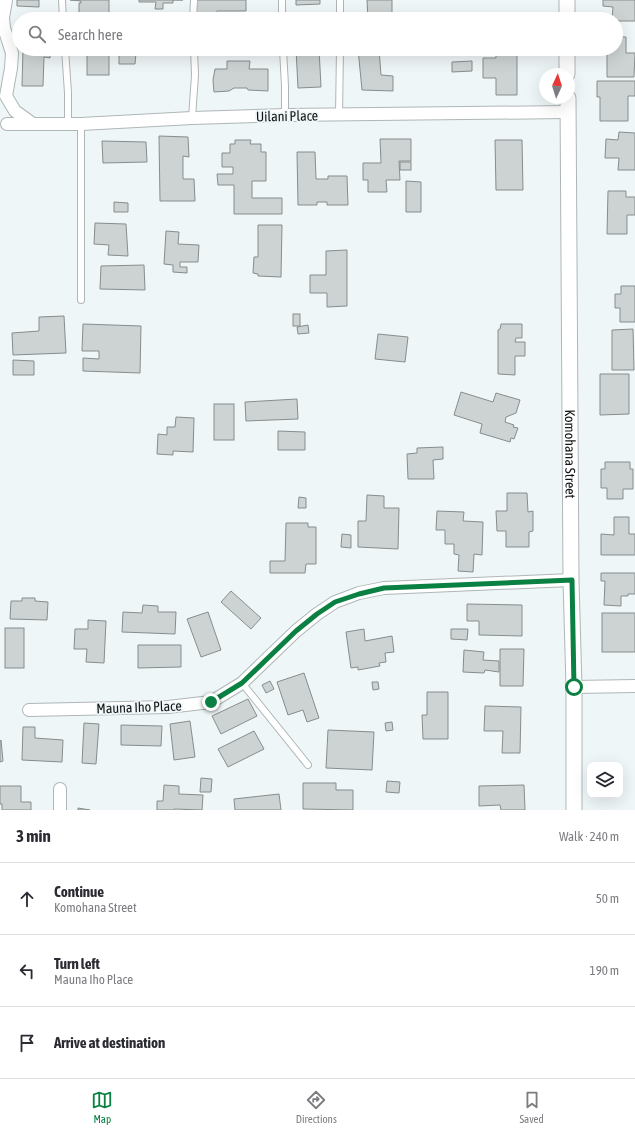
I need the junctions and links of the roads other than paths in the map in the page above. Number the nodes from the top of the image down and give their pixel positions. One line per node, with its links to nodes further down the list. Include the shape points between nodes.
1 (6, 0): 23 (street, via 4,28 12,53 6,96 15,111)
2 (62, 0): 7 (lane)
3 (194, 0): 8 (lane)
4 (282, 0): 9 (lane)
5 (340, 0): 10 (lane)
6 (567, 0): 11 (street)
7 (63, 12)
8 (193, 12)
9 (282, 12)
10 (340, 12)
11 (567, 12)
12 (65, 56): 24 (lane)
13 (194, 56): 21 (lane)
14 (283, 56): 19 (lane)
15 (340, 56): 20 (lane)
16 (567, 56): 17 (street)
17 (567, 68)
18 (568, 105): 20 (street, Uilani Place); 27 (street, Komohana Street)
19 (285, 115): 20 (street, Uilani Place); 21 (street, Uilani Place)
20 (340, 115)
21 (192, 118): 25 (street, Uilani Place)
22 (7, 124): 23 (street, Uilani Place)
23 (33, 124): 24 (street, Uilani Place)
24 (68, 124): 25 (street, Uilani Place)
25 (81, 124): 26 (lane)
26 (81, 300)
27 (572, 580): 28 (street, Mauna Iho Place, via 384,588 359,594 335,602 317,614); 30 (street, Komohana Street)
28 (242, 683): 31 (street, Mauna Iho Place, via 211,702 168,707); 32 (lane)
29 (635, 686): 30 (street)
30 (574, 687): 35 (street, Komohana Street)
31 (29, 710)
32 (308, 765)
33 (60, 789): 34 (street)
34 (60, 810)
35 (574, 810)

